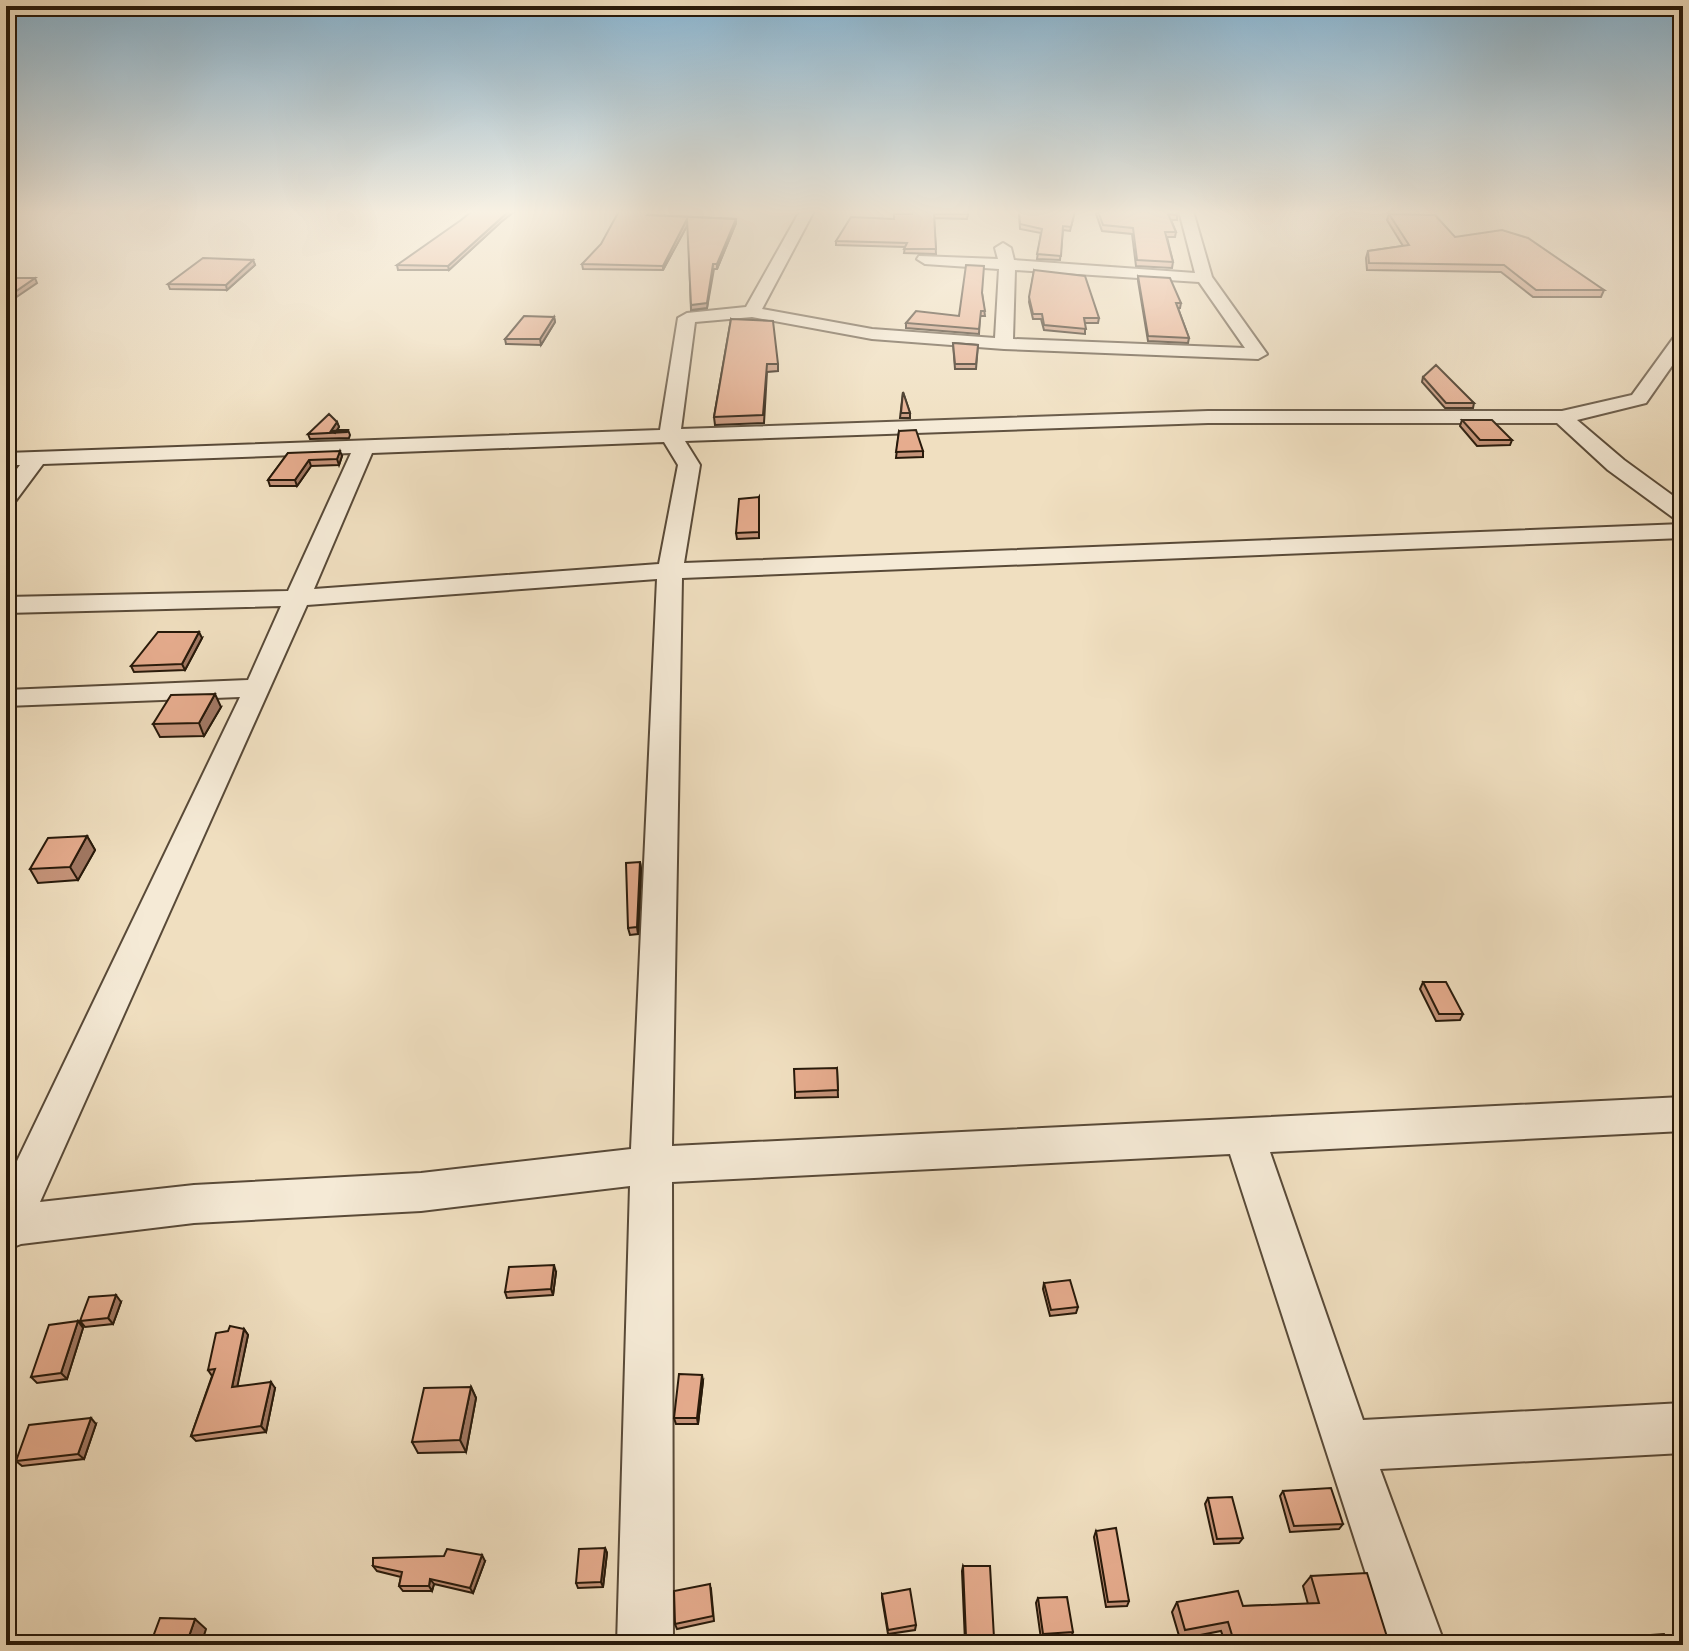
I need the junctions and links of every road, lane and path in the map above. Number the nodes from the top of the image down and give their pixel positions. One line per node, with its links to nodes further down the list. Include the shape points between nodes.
1 (765, 288): 4 (street)
2 (1005, 288): 6 (street)
3 (1212, 288): 6 (street, via 1258,354)
4 (752, 312): 6 (street, via 872,334); 8 (street, via 687,318)
5 (1683, 337): 7 (street, via 1639,399)
6 (1004, 344)
7 (1562, 417): 8 (street, via 1208,417); 13 (street)
8 (670, 435): 9 (street); 15 (street, via 689,465)
9 (363, 449): 11 (street); 16 (street)
10 (6, 459): 11 (street)
11 (36, 459): 12 (street)
12 (6, 498)
13 (1683, 514)
14 (1683, 531): 15 (street)
15 (670, 571): 16 (street); 22 (street)
16 (299, 598): 17 (street); 18 (street)
17 (6, 605)
18 (258, 688): 19 (street); 23 (street)
19 (6, 698)
20 (1683, 1114): 21 (street)
21 (1244, 1135): 22 (street); 25 (street)
22 (651, 1165): 23 (street, via 421,1192 194,1204); 26 (street)
23 (7, 1228)
24 (1683, 1428): 25 (street)
25 (1347, 1446): 27 (street)
26 (645, 1645)
27 (1417, 1645)

